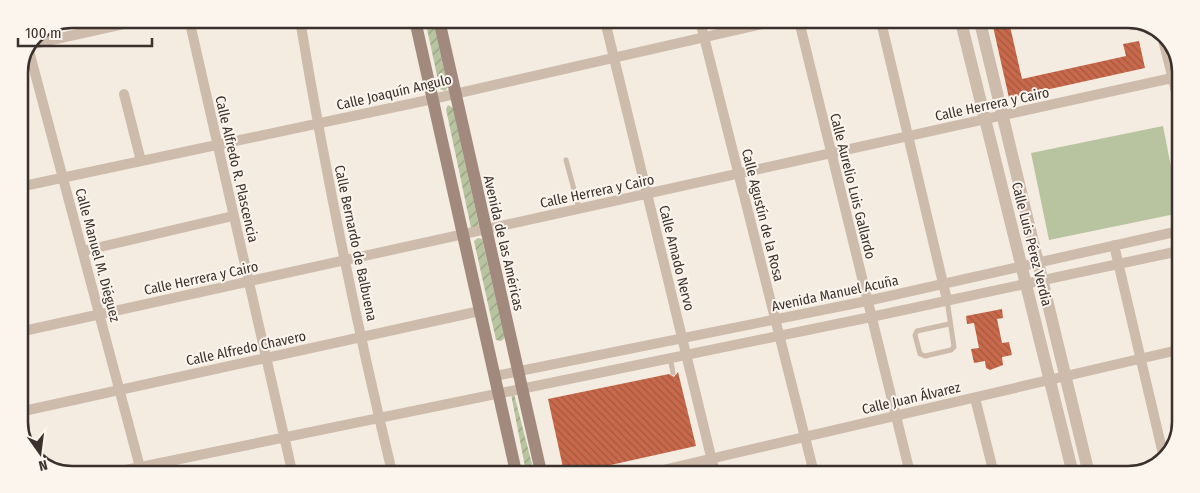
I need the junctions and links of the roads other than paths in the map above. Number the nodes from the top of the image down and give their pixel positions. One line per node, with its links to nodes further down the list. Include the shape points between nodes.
1 (107, 28): 14 (street)
2 (191, 28): 25 (street, Calle Alfredo R. Plascencia)
3 (301, 28): 23 (street, Calle Bernardo de Balbuena)
4 (417, 28): 20 (main road)
5 (441, 28): 18 (main road, Avenida de las Américas)
6 (607, 28): 16 (street, Calle Amado Nervo)
7 (702, 28): 13 (street, Calle Agustín de la Rosa)
8 (743, 28): 13 (street, Calle Joaquín Angulo)
9 (801, 28): 26 (street, Calle Aurelio Luis Gallardo)
10 (883, 28): 24 (street)
11 (962, 28): 22 (street, Calle Luis Pérez Verdia)
12 (981, 28): 21 (street, Calle Luis Pérez Verdia)
13 (704, 37): 16 (street, Calle Joaquín Angulo); 29 (street, Calle Agustín de la Rosa)
14 (37, 44)
15 (31, 55): 30 (street, Calle Manuel M. Diéguez)
16 (614, 57): 18 (street, Calle Joaquín Angulo); 32 (street, Calle Amado Nervo)
17 (1172, 78): 21 (street, Calle Herrera y Cairo)
18 (455, 93): 20 (street, Calle Joaquín Angulo); 35 (main road, Avenida de las Américas)
19 (124, 94): 28 (street)
20 (433, 98): 23 (street, Calle Joaquín Angulo); 37 (main road)
21 (1003, 116): 22 (street, Calle Herrera y Cairo); 43 (street, Calle Luis Pérez Verdia)
22 (985, 120): 24 (street, Calle Herrera y Cairo); 44 (street, Calle Luis Pérez Verdia)
23 (317, 123): 25 (street, Calle Joaquín Angulo); 41 (street, Calle Bernardo de Balbuena)
24 (910, 136): 26 (street, Calle Herrera y Cairo); 48 (street)
25 (217, 145): 28 (street, Calle Joaquín Angulo); 34 (street, Calle Alfredo R. Plascencia)
26 (831, 154): 29 (street, Calle Herrera y Cairo); 50 (street, Calle Aurelio Luis Gallardo)
27 (566, 160): 33 (lane)
28 (141, 161): 30 (street, Calle Joaquín Angulo)
29 (738, 174): 32 (street, Calle Herrera y Cairo); 54 (street, Calle Agustín de la Rosa)
30 (63, 178): 31 (street, Calle Joaquín Angulo); 39 (street, Calle Manuel M. Diéguez)
31 (28, 185)
32 (647, 194): 33 (street, Calle Herrera y Cairo); 59 (street, Calle Amado Nervo)
33 (580, 209): 35 (street, Calle Herrera y Cairo)
34 (233, 216): 39 (street); 46 (street, Calle Alfredo R. Plascencia)
35 (486, 230): 37 (street, Calle Herrera y Cairo); 65 (main road, Avenida de las Américas)
36 (1172, 233): 38 (street, Avenida Manuel Acuña)
37 (463, 235): 41 (street, Calle Herrera y Cairo); 51 (main road)
38 (1114, 245): 42 (street); 43 (street, Avenida Manuel Acuña)
39 (82, 251): 52 (street, Calle Manuel M. Diéguez)
40 (1172, 252): 42 (street, Avenida Manuel Acuña)
41 (345, 261): 46 (street, Calle Herrera y Cairo); 58 (street, Calle Bernardo de Balbuena)
42 (1118, 263): 45 (street, Avenida Manuel Acuña); 64 (street)
43 (1039, 264): 44 (street, Avenida Manuel Acuña); 45 (street, Calle Luis Pérez Verdia)
44 (1022, 268): 47 (street, Calle Luis Pérez Verdia); 48 (street, Avenida Manuel Acuña)
45 (1042, 279): 47 (street, Avenida Manuel Acuña); 68 (street, Calle Luis Pérez Verdia)
46 (248, 282): 52 (street, Calle Herrera y Cairo); 63 (street, Calle Alfredo R. Plascencia)
47 (1026, 282): 49 (street, Avenida Manuel Acuña); 69 (street, Calle Luis Pérez Verdia)
48 (944, 284): 49 (street); 50 (street, Avenida Manuel Acuña)
49 (947, 300): 53 (street, Avenida Manuel Acuña); 55 (lane)
50 (867, 301): 53 (street, Calle Aurelio Luis Gallardo); 54 (street, Avenida Manuel Acuña)
51 (480, 311): 58 (street, Calle Alfredo Chavero); 67 (main road)
52 (100, 315): 56 (street, Calle Herrera y Cairo); 71 (street, Calle Manuel M. Diéguez)
53 (871, 317): 57 (street, Avenida Manuel Acuña); 76 (street, Calle Aurelio Luis Gallardo)
54 (775, 320): 57 (street, Calle Agustín de la Rosa); 59 (street, Avenida Manuel Acuña)
55 (949, 324): 55 (lane, via 953,349 925,356 920,354 915,335 917,331)
56 (28, 330)
57 (778, 334): 61 (street, Avenida Manuel Acuña); 78 (street, Calle Agustín de la Rosa)
58 (362, 337): 63 (street, Calle Alfredo Chavero); 75 (street, Calle Bernardo de Balbuena)
59 (683, 338): 61 (street, Calle Amado Nervo); 65 (street, Avenida Manuel Acuña)
60 (1172, 351): 64 (street, Calle Juan Álvarez)
61 (686, 353): 62 (street, Avenida Manuel Acuña); 80 (street, Calle Amado Nervo)
62 (670, 356): 66 (lane); 70 (street, Avenida Manuel Acuña)
63 (266, 358): 71 (street, Calle Alfredo Chavero); 77 (street, Calle Alfredo R. Plascencia)
64 (1140, 359): 68 (street, Calle Juan Álvarez); 79 (street)
65 (518, 371): 67 (street, Avenida Manuel Acuña); 70 (main road, Avenida de las Américas)
66 (673, 373)
67 (495, 376): 72 (main road)
68 (1066, 377): 69 (street, Calle Juan Álvarez); 93 (street, Calle Luis Pérez Verdia)
69 (1050, 380): 73 (street, Calle Juan Álvarez); 92 (street, Calle Luis Pérez Verdia)
70 (522, 387): 72 (street, Avenida Manuel Acuña); 86 (main road, Avenida de las Américas)
71 (119, 390): 74 (street, Calle Alfredo Chavero); 81 (street, Calle Manuel M. Diéguez)
72 (498, 392): 75 (street, Avenida Manuel Acuña); 85 (main road)
73 (975, 398): 76 (street, Calle Juan Álvarez); 91 (street)
74 (28, 410)
75 (379, 416): 77 (street, Avenida Manuel Acuña); 84 (street, Calle Bernardo de Balbuena)
76 (896, 416): 78 (street, Calle Juan Álvarez); 90 (street, Calle Aurelio Luis Gallardo)
77 (284, 436): 82 (street, Avenida Manuel Acuña); 83 (street, Calle Alfredo R. Plascencia)
78 (805, 437): 80 (street, Calle Juan Álvarez); 89 (street, Calle Agustín de la Rosa)
79 (1162, 449)
80 (712, 458): 87 (street, Calle Juan Álvarez); 88 (street, Calle Amado Nervo)
81 (140, 466)
82 (150, 466)
83 (291, 466)
84 (391, 466)
85 (515, 466)
86 (540, 466)
87 (677, 466)
88 (714, 466)
89 (812, 466)
90 (908, 466)
91 (992, 466)
92 (1071, 466)
93 (1087, 466)

